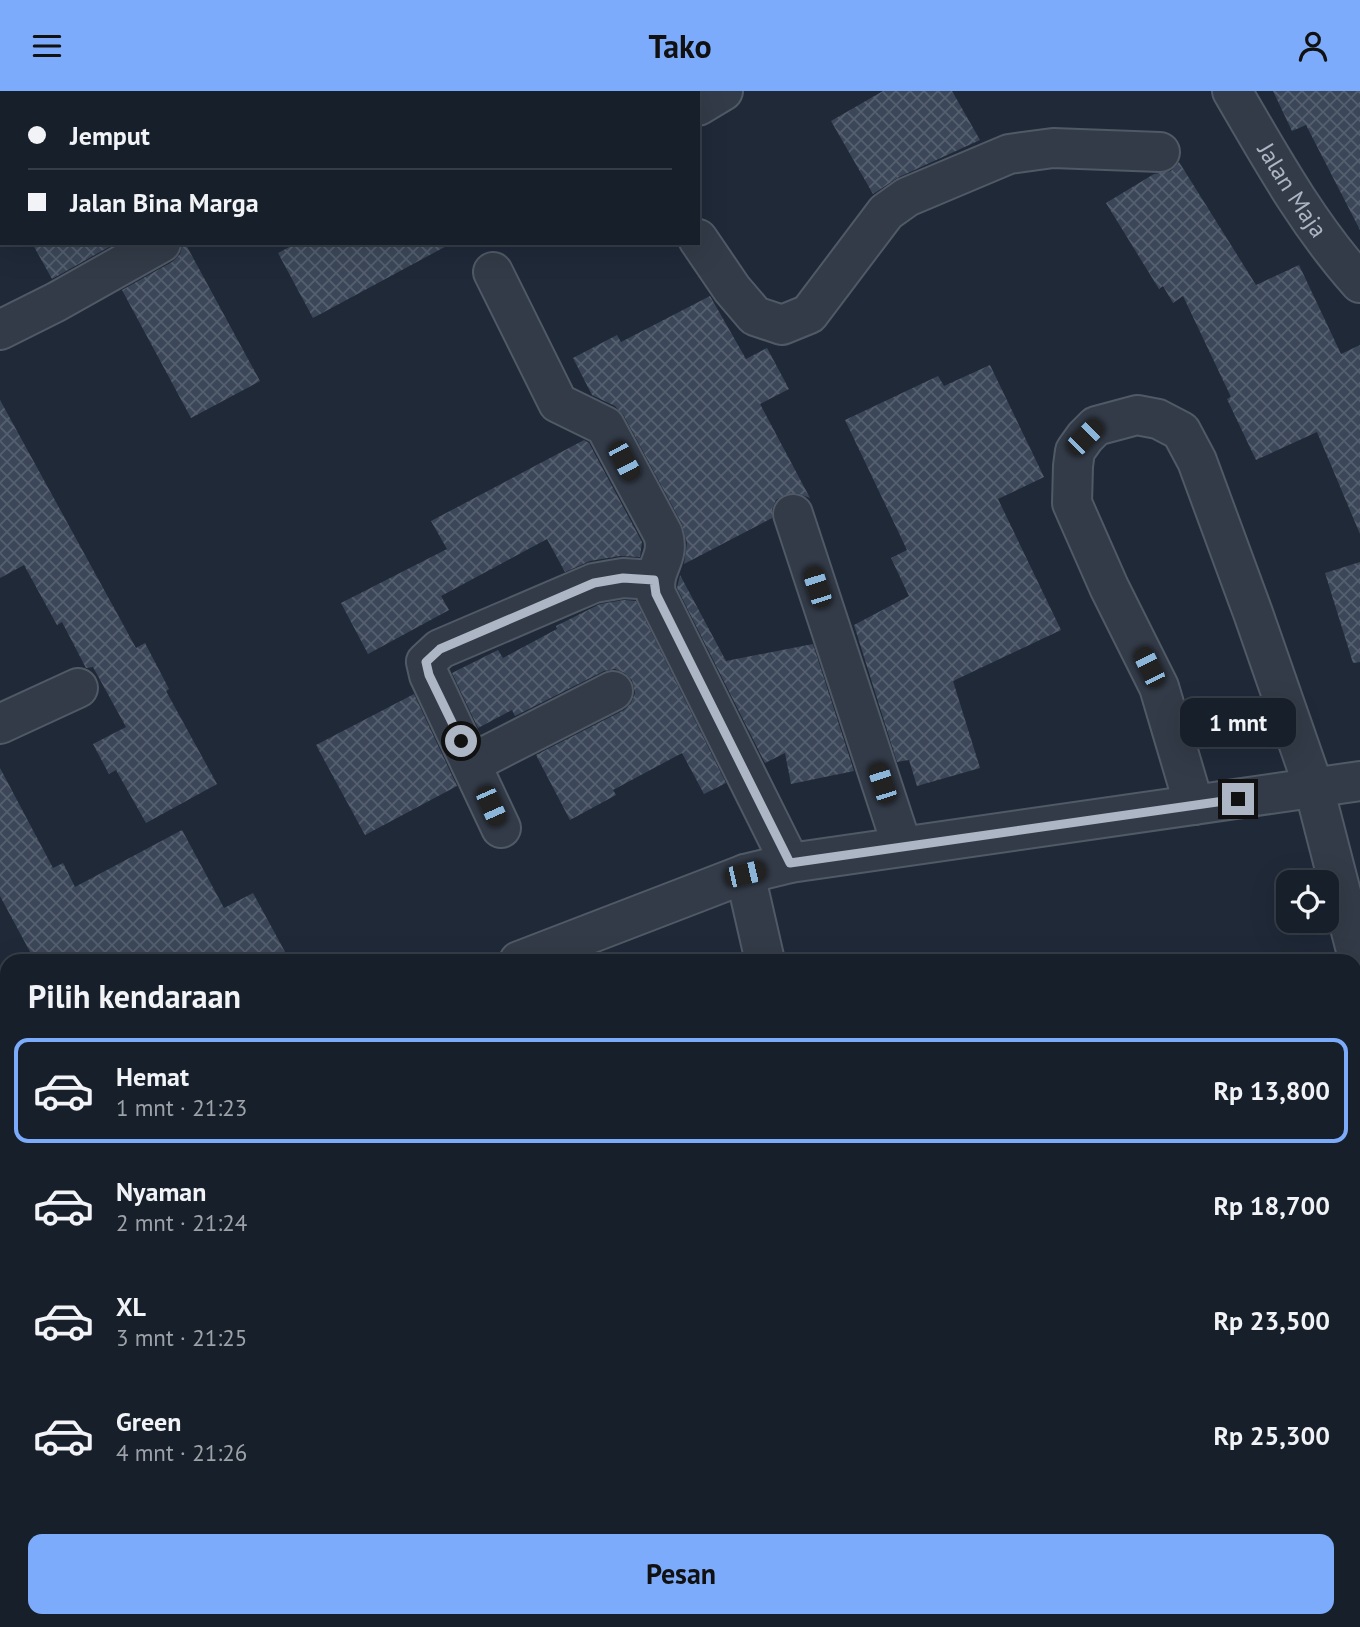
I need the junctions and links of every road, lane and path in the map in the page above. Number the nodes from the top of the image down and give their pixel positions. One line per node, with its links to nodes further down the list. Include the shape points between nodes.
1 (723, 91): 3 (street)
2 (1238, 93): 8 (street, Jalan Maja, via 1302,209)
3 (700, 105)
4 (1160, 152): 5 (street, via 1053,148 1009,154 906,197 886,212 808,314 782,325 755,316)
5 (700, 242)
6 (158, 245): 9 (street)
7 (494, 272): 11 (street, via 558,403 605,426 663,534 667,547)
8 (1360, 283)
9 (0, 330)
10 (793, 514): 20 (street)
11 (654, 580): 15 (street, via 623,578 594,583 440,649 426,662); 21 (street, via 656,594)
12 (78, 688): 14 (street)
13 (613, 691): 15 (street)
14 (0, 723)
15 (472, 763): 19 (street)
16 (1360, 781): 17 (street)
17 (1314, 788): 18 (street); 18 (street, via 1196,461 1181,431 1137,415 1096,426 1085,437 1073,465 1072,503 1159,687); 25 (street)
18 (1194, 805): 20 (street)
19 (501, 828)
20 (902, 846): 21 (street)
21 (790, 863): 22 (street)
22 (745, 874): 23 (street); 24 (street)
23 (537, 954)
24 (763, 954)
25 (1357, 954)

